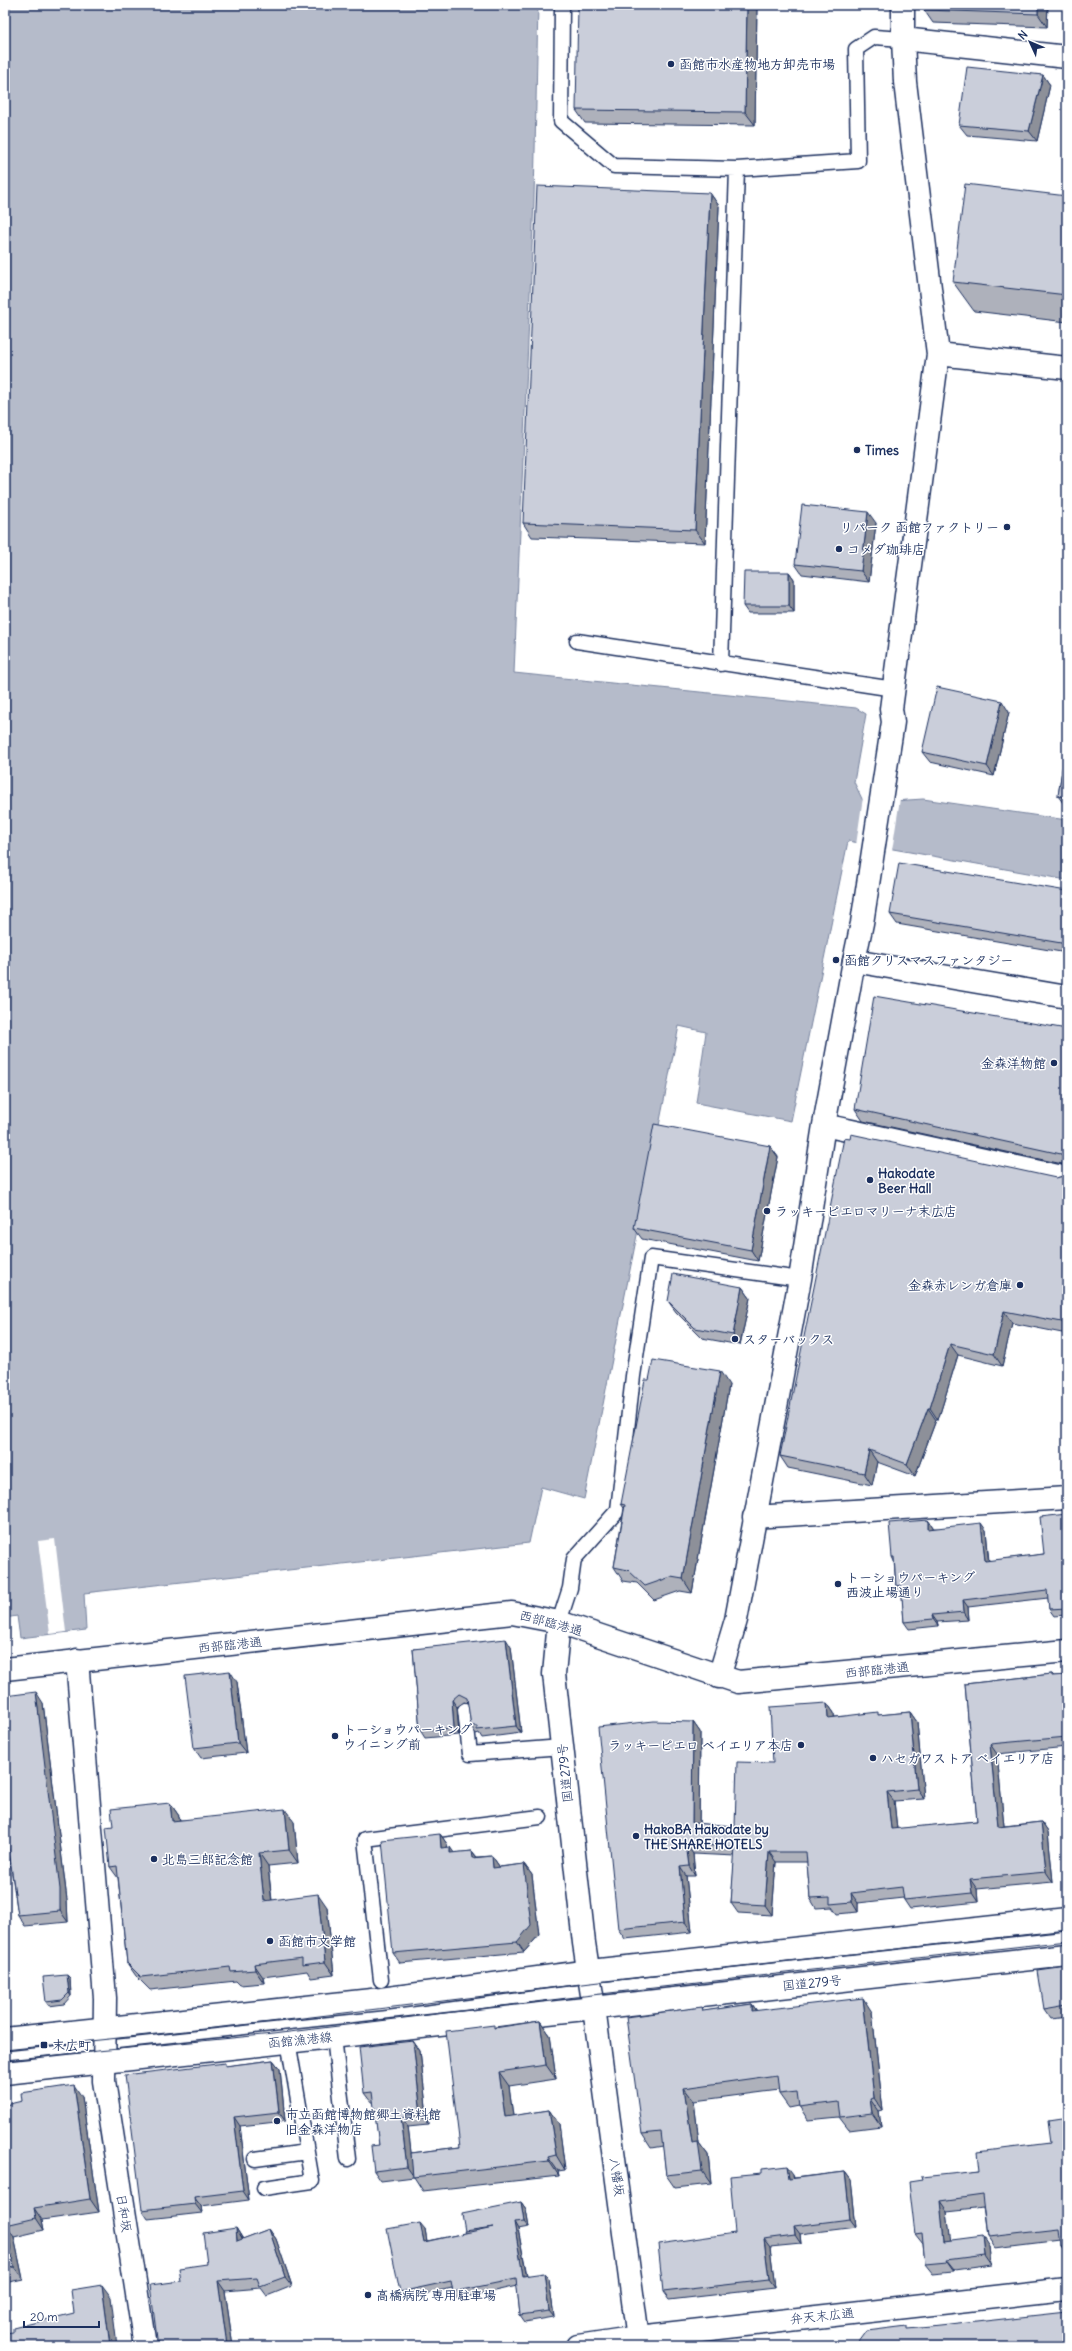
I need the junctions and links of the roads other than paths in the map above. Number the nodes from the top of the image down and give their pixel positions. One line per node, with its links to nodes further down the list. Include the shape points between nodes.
1 (562, 5): 5 (lane, via 561,121 614,166)
2 (903, 5): 3 (main road)
3 (903, 39): 4 (main road); 5 (lane, via 874,37 856,49 858,161); 6 (main road, via 905,82)
4 (1067, 57)
5 (737, 170): 9 (lane)
6 (938, 354): 7 (main road); 10 (main road)
7 (1067, 368)
8 (577, 641): 9 (lane)
9 (721, 664): 10 (lane)
10 (893, 707): 11 (main road, via 862,923)
11 (854, 961): 12 (main road); 13 (main road)
12 (1067, 997)
13 (824, 1125): 14 (main road); 15 (main road)
14 (1067, 1178)
15 (800, 1279): 17 (main road); 18 (lane, via 651,1258 632,1376 618,1510 574,1559 570,1588)
16 (1067, 1498): 17 (main road)
17 (754, 1517): 22 (main road, via 736,1620)
18 (559, 1622): 20 (main road, 西部臨港通, via 512,1612); 22 (main road, 西部臨港通); 24 (main road, 国道279号, via 554,1674)
19 (1067, 1651): 22 (main road, 西部臨港通, via 766,1680 738,1682)
20 (77, 1660): 21 (main road, 西部臨港通); 31 (main road, 日和坂, via 106,1998)
21 (5, 1669)
22 (719, 1677)
23 (465, 1710): 24 (lane, via 470,1754)
24 (562, 1747): 28 (main road, 国道279号)
25 (540, 1817): 29 (lane, via 365,1840)
26 (1067, 1919): 28 (main road)
27 (1067, 1955): 30 (main road, 国道279号)
28 (590, 1972): 30 (main road, 国道279号); 31 (main road, via 381,1998)
29 (381, 1980)
30 (594, 2008): 32 (main road, 函館漁港線); 42 (main road, 八幡坂)
31 (106, 2027): 33 (main road); 35 (main road, 日和坂)
32 (334, 2037): 34 (main road, 函館漁港線); 39 (lane)
33 (5, 2039)
34 (288, 2041): 35 (main road, 函館漁港線); 37 (lane)
35 (104, 2072): 36 (main road, 函館漁港線); 43 (main road, 日和坂)
36 (5, 2073)
37 (307, 2152): 38 (lane); 40 (lane, via 312,2181)
38 (255, 2159)
39 (348, 2159)
40 (264, 2188)
41 (1067, 2289): 42 (main road, 弁天末広通)
42 (638, 2341): 44 (main road, 弁天末広通)
43 (144, 2346)
44 (578, 2346)

